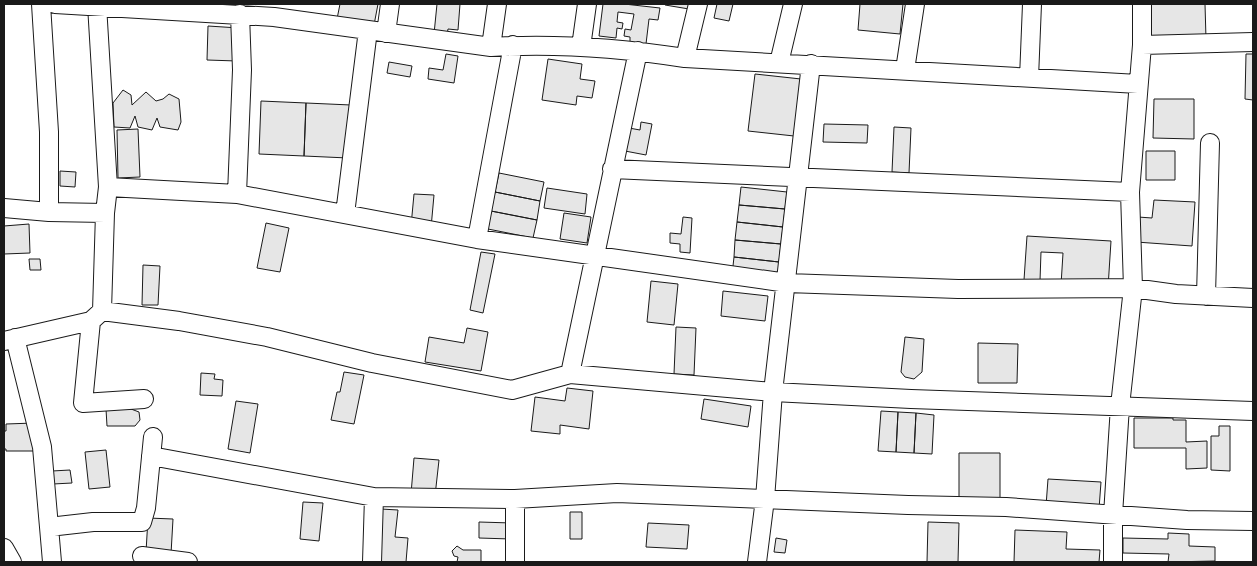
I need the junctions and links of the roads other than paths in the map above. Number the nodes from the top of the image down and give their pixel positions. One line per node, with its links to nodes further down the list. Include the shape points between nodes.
1 (41, 4): 34 (street, via 49,132)
2 (55, 4): 11 (street)
3 (390, 4): 14 (street)
4 (497, 4): 18 (street)
5 (587, 4): 19 (street)
6 (698, 4): 21 (street)
7 (793, 4): 22 (street)
8 (915, 4): 24 (street)
9 (1032, 4): 25 (street)
10 (1142, 4): 16 (street)
11 (97, 6): 12 (street); 30 (street)
12 (240, 14): 13 (street); 32 (street, via 242,70)
13 (368, 30): 14 (street); 36 (street)
14 (386, 33): 18 (street)
15 (1253, 42): 16 (street)
16 (1142, 45): 26 (street)
17 (513, 46): 18 (street); 19 (street); 37 (street)
18 (491, 47)
19 (581, 47): 20 (street)
20 (638, 51): 21 (street); 28 (street)
21 (685, 58): 22 (street)
22 (780, 63): 23 (street)
23 (811, 64): 24 (street); 29 (street)
24 (905, 70): 25 (street)
25 (1029, 78): 26 (street)
26 (1138, 84): 31 (street)
27 (1210, 143): 41 (street)
28 (612, 169): 29 (street); 38 (street)
29 (799, 179): 31 (street); 39 (street)
30 (108, 187): 32 (street); 35 (street)
31 (1130, 192): 40 (street)
32 (237, 194): 36 (street)
33 (4, 208): 34 (street)
34 (49, 212): 35 (street)
35 (105, 213): 43 (street)
36 (345, 214): 37 (street)
37 (478, 239): 38 (street)
38 (596, 255): 39 (street); 45 (street)
39 (787, 283): 40 (street, via 958,289); 46 (street)
40 (1133, 288): 41 (street); 48 (street)
41 (1206, 296): 42 (street)
42 (1253, 298)
43 (96, 316): 44 (street); 45 (street, via 179,321 512,390); 47 (street, via 83,403)
44 (9, 340): 57 (street, via 42,448)
45 (570, 374): 46 (street)
46 (773, 392): 48 (street); 54 (street)
47 (144, 399)
48 (1120, 406): 49 (street); 55 (street)
49 (1253, 410)
50 (154, 437): 51 (street)
51 (151, 456): 52 (street); 57 (street, via 142,522 93,522)
52 (374, 497): 53 (street); 61 (street)
53 (515, 499): 54 (street, via 617,493); 62 (street)
54 (765, 499): 55 (street); 63 (street)
55 (1113, 514): 56 (street); 64 (street)
56 (1253, 521)
57 (49, 527): 59 (street)
58 (142, 556): 60 (street)
59 (52, 562)
60 (188, 562)
61 (372, 562)
62 (515, 562)
63 (757, 562)
64 (1113, 562)

